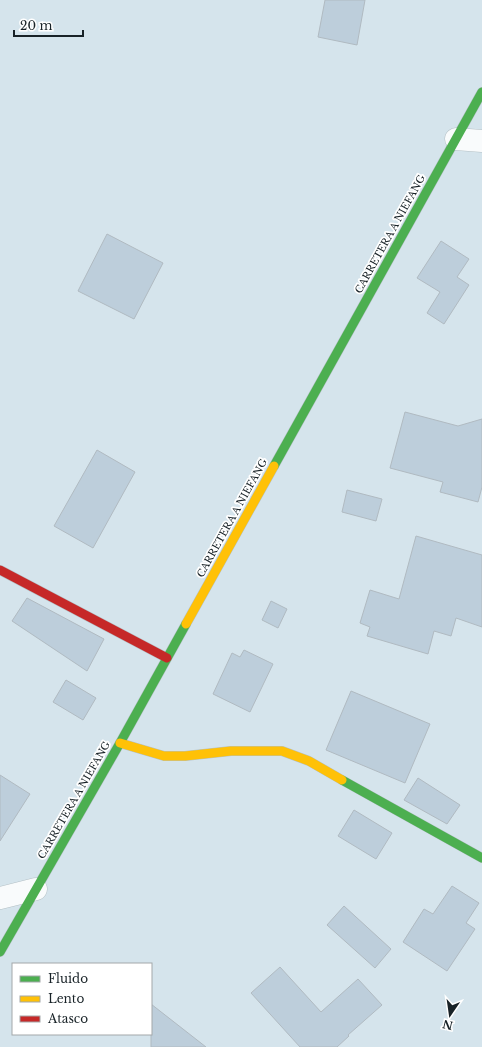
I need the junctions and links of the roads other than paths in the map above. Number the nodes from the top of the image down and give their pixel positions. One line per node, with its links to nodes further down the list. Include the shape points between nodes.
1 (482, 92): 2 (main road, CARRETERA A NIEFANG)
2 (456, 138): 3 (street); 5 (main road, CARRETERA A NIEFANG)
3 (482, 141)
4 (0, 570): 5 (main road)
5 (167, 658): 6 (main road, CARRETERA A NIEFANG)
6 (120, 743): 7 (main road, via 164,756 231,751 282,751 309,761); 8 (main road, CARRETERA A NIEFANG)
7 (482, 858)
8 (36, 889): 9 (street); 10 (main road, CARRETERA A NIEFANG)
9 (0, 898)
10 (0, 952)

